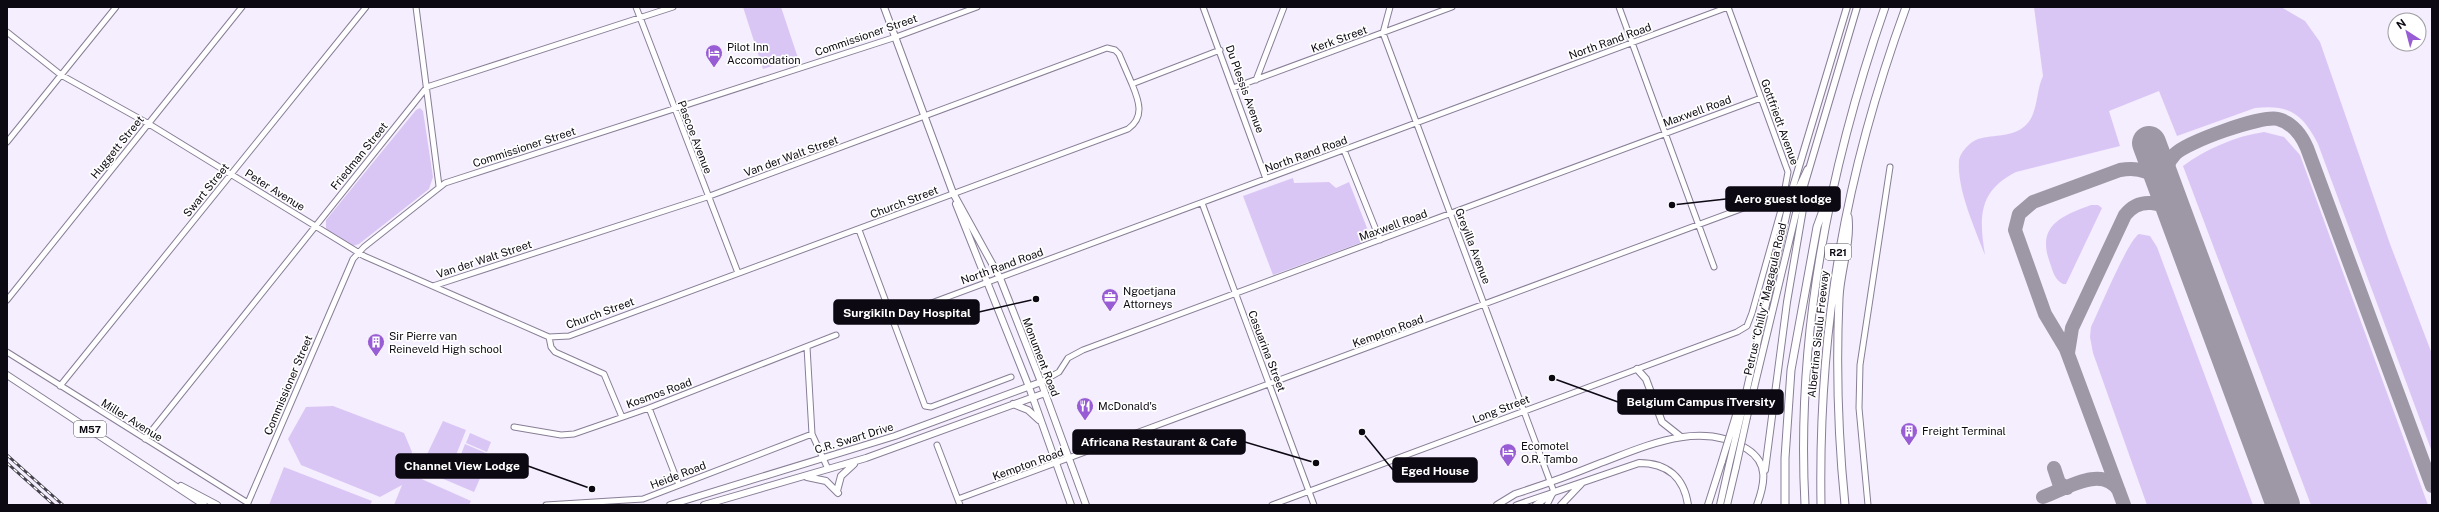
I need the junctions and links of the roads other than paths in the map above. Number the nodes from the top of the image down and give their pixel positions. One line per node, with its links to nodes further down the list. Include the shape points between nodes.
1 (116, 7): 25 (street)
2 (242, 7): 34 (street, Huggett Street)
3 (366, 7): 41 (street, Swart Street)
4 (416, 7): 28 (street)
5 (636, 7): 19 (street, Pascoe Avenue)
6 (673, 7): 19 (street)
7 (884, 7): 22 (main road, Monument Road)
8 (977, 7): 22 (street, Commissioner Street)
9 (1203, 7): 24 (street, Du Plessis Avenue)
10 (1284, 7): 26 (street)
11 (1390, 7): 21 (street)
12 (1452, 7): 21 (street, Kerk Street)
13 (1619, 7): 23 (street)
14 (1728, 7): 23 (street, North Rand Road); 30 (street, Gottfriedt Avenue)
15 (1847, 7): 45 (main road, Petrus “Chilly” Magagula Road)
16 (1857, 7): 38 (main road, Petrus “Chilly” Magagula Road)
17 (1885, 7): 40 (highway, Albertina Sisulu Freeway / R21)
18 (1906, 7): 51 (highway, Albertina Sisulu Freeway / R21, via 1876,96)
19 (640, 18): 28 (street); 31 (street, Pascoe Avenue)
20 (7, 32): 25 (street, Peter Avenue)
21 (1383, 33): 26 (street, Kerk Street); 33 (street, Greyilla Avenue)
22 (896, 37): 31 (street, Commissioner Street); 32 (main road, Monument Road)
23 (1632, 43): 33 (street, North Rand Road); 35 (street)
24 (1220, 50): 27 (street); 29 (street, Du Plessis Avenue)
25 (61, 74): 34 (street, Peter Avenue); 36 (street)
26 (1256, 80): 29 (street, Kerk Street)
27 (1132, 84): 32 (street, Van der Walt Street, via 1119,54 1107,48); 47 (street, Church Street, via 1140,109 1136,122 1128,129)
28 (426, 88): 43 (street); 54 (street, Friedman Street)
29 (1233, 88): 42 (street, Du Plessis Avenue)
30 (1761, 98): 35 (street, Maxwell Road); 46 (street, Gottfriedt Avenue, via 1786,165 1788,178)
31 (674, 109): 43 (street, Commissioner Street); 48 (street, Pascoe Avenue)
32 (926, 117): 47 (main road, Monument Road); 48 (street, Van der Walt Street)
33 (1416, 123): 37 (street, North Rand Road); 52 (street, Greyilla Avenue)
34 (149, 124): 41 (street, Peter Avenue); 64 (street, Huggett Street)
35 (1665, 134): 52 (street, Maxwell Road); 53 (street)
36 (7, 142)
37 (1344, 150): 42 (street, North Rand Road); 56 (street)
38 (1811, 164): 44 (main road, Petrus “Chilly” Magagula Road); 45 (street, Kempton Road, via 1799,186)
39 (1890, 167): 131 (street, via 1863,331 1860,365 1859,408)
40 (1836, 171): 127 (highway, via 1817,227 1794,348 1786,419); 128 (highway, Albertina Sisulu Freeway / R21, via 1812,321 1806,399)
41 (232, 175): 54 (street, Peter Avenue); 77 (street, Swart Street)
42 (1266, 179): 50 (street, North Rand Road)
43 (439, 186): 57 (street, Commissioner Street)
44 (1804, 186): 98 (main road, via 1803,209 1787,302); 125 (main road, Petrus “Chilly” Magagula Road, bridge)
45 (1792, 190): 46 (street, Kempton Road); 84 (main road, Petrus “Chilly” Magagula Road)
46 (1784, 193): 53 (street, Kempton Road); 67 (street, Gottfriedt Avenue, via 1752,314 1746,326)
47 (953, 194): 49 (main road, Monument Road); 55 (street, Church Street)
48 (707, 197): 59 (street, Pascoe Avenue); 62 (street, Van der Walt Street)
49 (956, 200): 60 (main road, Monument Road); 61 (main road, Monument Road, via 958,211)
50 (1202, 203): 60 (street, North Rand Road); 63 (street, Casuarina Street)
51 (1846, 211): 129 (highway, Albertina Sisulu Freeway / R21, via 1835,269 1825,352 1821,418); 130 (highway, via 1848,227 1839,292 1836,380)
52 (1450, 214): 56 (street, Maxwell Road); 65 (street, Greyilla Avenue)
53 (1698, 225): 58 (street); 65 (street, Kempton Road)
54 (315, 227): 57 (street, Peter Avenue); 90 (street, Friedman Street)
55 (858, 230): 59 (street, Church Street); 66 (street)
56 (1380, 240): 63 (street, Maxwell Road)
57 (358, 252): 62 (street, Peter Avenue); 106 (street, Commissioner Street)
58 (1714, 267)
59 (738, 273): 69 (street, Church Street, via 569,336)
60 (1000, 278): 61 (street, North Rand Road); 75 (main road, Monument Road)
61 (988, 282): 66 (street, North Rand Road); 78 (main road, Monument Road)
62 (433, 286): 69 (street, Peter Avenue)
63 (1234, 294): 75 (street, Maxwell Road, via 1083,350 1068,358 1059,372); 76 (street, Casuarina Street)
64 (7, 300)
65 (1485, 305): 76 (street, Kempton Road); 83 (street, Greyilla Avenue)
66 (891, 318): 74 (street, via 923,403 927,407)
67 (1737, 332): 72 (street, Long Street)
68 (836, 335): 70 (street, Kosmos Road)
69 (549, 337): 85 (street, via 555,352 604,374)
70 (807, 347): 82 (street, Kosmos Road); 88 (street)
71 (7, 352): 77 (street, Miller Avenue / M57)
72 (1636, 369): 83 (street, Long Street); 89 (main road, via 1646,379 1662,422)
73 (7, 375): 99 (main road, M57)
74 (1011, 377)
75 (1041, 382): 78 (main road, C.R. Swart Drive); 79 (main road, Monument Road)
76 (1270, 385): 94 (street, Kempton Road); 103 (street, Casuarina Street)
77 (60, 386): 90 (street, Miller Avenue / M57)
78 (1029, 387): 80 (main road, Monument Road); 92 (main road, C.R. Swart Drive, via 895,436)
79 (1045, 393): 80 (main road, C.R. Swart Drive); 94 (main road, Monument Road)
80 (1033, 397): 81 (main road, C.R. Swart Drive); 86 (main road, Monument Road)
81 (1014, 404): 86 (main road, via 1028,410); 93 (main road, C.R. Swart Drive)
82 (649, 408): 85 (street, Kosmos Road); 102 (street)
83 (1523, 411): 100 (street, Greyilla Avenue); 103 (street, Long Street)
84 (1739, 414): 123 (main road, bridge); 124 (main road, Petrus “Chilly” Magagula Road, bridge)
85 (622, 417): 87 (street, Kosmos Road, via 568,436)
86 (1042, 422): 95 (main road, Monument Road)
87 (514, 427)
88 (812, 434): 92 (street); 102 (street, Heide Road)
89 (1681, 437): 98 (main road, via 1705,436 1725,439 1742,446 1760,460); 100 (main road, via 1656,443)
90 (145, 439): 106 (street, Miller Avenue / M57)
91 (937, 445): 105 (street)
92 (822, 458): 96 (street); 111 (main road, C.R. Swart Drive)
93 (866, 458): 96 (main road, C.R. Swart Drive); 97 (main road, via 845,470 839,480 838,492 823,479)
94 (1069, 460): 95 (street, Kempton Road); 114 (main road, Monument Road)
95 (1056, 465): 105 (street, Kempton Road); 113 (main road, Monument Road)
96 (828, 469): 97 (main road, C.R. Swart Drive)
97 (803, 476): 112 (main road, C.R. Swart Drive)
98 (1765, 476): 126 (main road)
99 (172, 482): 107 (main road, M57); 108 (main road, M57)
100 (1550, 482): 104 (street, Greyilla Avenue); 117 (main road, via 1510,496)
101 (1584, 482): 104 (main road); 121 (main road); 122 (main road, via 1639,463 1652,463 1675,474 1682,485)
102 (679, 485): 110 (street, Heide Road, via 636,500)
103 (1309, 492): 115 (street, Long Street); 116 (street, Casuarina Street)
104 (1554, 492): 118 (street); 119 (main road); 120 (street)
105 (959, 502)
106 (247, 504)
107 (204, 505)
108 (217, 505)
109 (546, 505): 110 (street, Heide Road)
110 (558, 505)
111 (670, 505)
112 (704, 505)
113 (1071, 505)
114 (1086, 505)
115 (1272, 505)
116 (1314, 505)
117 (1497, 505)
118 (1516, 505)
119 (1536, 505)
120 (1547, 505)
121 (1561, 505)
122 (1688, 505)
123 (1708, 505)
124 (1720, 505)
125 (1727, 505)
126 (1757, 505)
127 (1785, 505)
128 (1805, 505)
129 (1821, 505)
130 (1845, 505)
131 (1868, 505)

